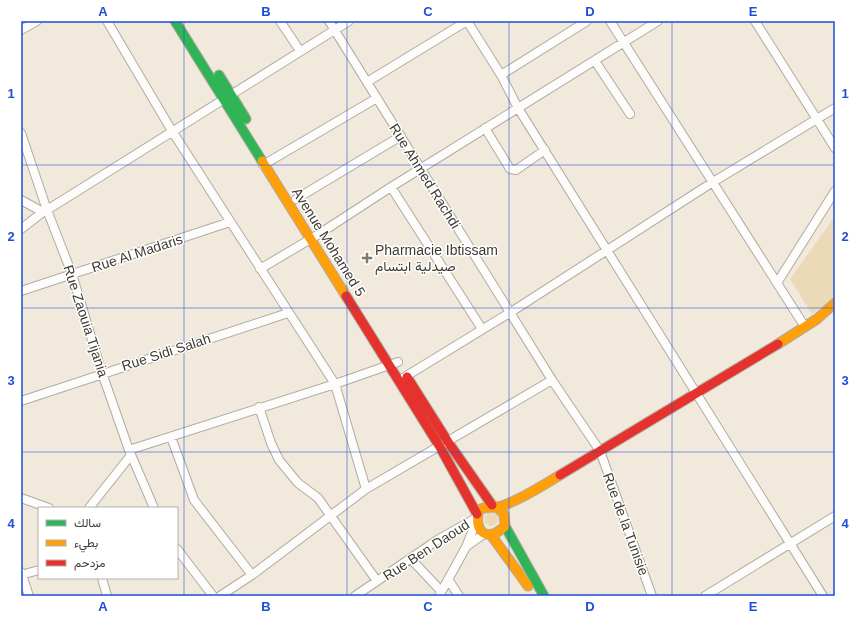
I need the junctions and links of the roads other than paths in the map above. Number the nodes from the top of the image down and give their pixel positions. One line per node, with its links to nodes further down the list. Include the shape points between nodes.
1 (36, 21): 13 (street)
2 (107, 21): 27 (street)
3 (175, 21): 20 (main road, Avenue Mohamed 5)
4 (185, 21): 20 (main road, Avenue Mohamed 5)
5 (280, 21): 16 (street)
6 (329, 21): 14 (street, Rue Ahmed Rachdi)
7 (349, 21): 14 (street)
8 (467, 21): 18 (street); 19 (street)
9 (588, 21): 18 (street)
10 (610, 21): 15 (street)
11 (658, 21): 15 (street)
12 (755, 21): 25 (street)
13 (21, 30)
14 (335, 30): 16 (street); 19 (street, Rue Ahmed Rachdi)
15 (624, 43): 17 (street); 34 (street)
16 (300, 52): 20 (street)
17 (595, 61): 22 (street); 24 (street)
18 (500, 74): 22 (street)
19 (367, 82): 21 (street, Rue Ahmed Rachdi)
20 (228, 97): 27 (street); 32 (main road, Avenue Mohamed 5)
21 (377, 98): 29 (street, Rue Ahmed Rachdi); 32 (street)
22 (518, 108): 26 (street); 31 (street)
23 (835, 108): 25 (street)
24 (630, 114)
25 (817, 119): 30 (street); 34 (street)
26 (485, 128): 31 (street, via 510,169 516,170); 33 (street)
27 (172, 131): 39 (street); 40 (street)
28 (21, 133): 39 (street, Rue Zaouia Tijania)
29 (401, 136): 33 (street, Rue Ahmed Rachdi); 37 (street)
30 (835, 148)
31 (545, 150): 43 (street)
32 (267, 163): 37 (main road, Avenue Mohamed 5); 42 (main road, Avenue Mohamed 5)
33 (420, 169): 35 (street); 49 (street, Rue Ahmed Rachdi)
34 (713, 182): 43 (street); 46 (street)
35 (391, 187): 42 (street); 52 (street)
36 (835, 191): 46 (street)
37 (296, 199): 42 (main road, Avenue Mohamed 5)
38 (21, 200): 39 (street)
39 (45, 211): 41 (street); 45 (street, Rue Zaouia Tijania)
40 (230, 222): 44 (street); 45 (street, Rue Al Madaris)
41 (21, 229)
42 (315, 237): 44 (street); 53 (main road, Avenue Mohamed 5)
43 (608, 251): 49 (street); 58 (street)
44 (260, 269): 50 (street)
45 (72, 274): 47 (street, Rue Al Madaris); 54 (street, Rue Zaouia Tijania)
46 (777, 283): 51 (street)
47 (21, 292)
48 (835, 303): 51 (main road)
49 (511, 312): 52 (street); 56 (street, Rue Ahmed Rachdi)
50 (288, 313): 54 (street, Rue Sidi Salah); 57 (street)
51 (805, 327): 58 (main road)
52 (482, 329): 55 (street)
53 (393, 364): 55 (main road, Avenue Mohamed 5); 57 (street)
54 (102, 373): 59 (street, Rue Sidi Salah); 64 (street, Rue Zaouia Tijania)
55 (403, 378): 62 (main road, Avenue Mohamed 5)
56 (552, 380): 62 (street); 63 (street, Rue Ahmed Rachdi)
57 (335, 384): 60 (street); 65 (street)
58 (697, 393): 63 (main road); 77 (street)
59 (21, 401)
60 (259, 407): 61 (street); 72 (street, via 279,460 288,472 318,498)
61 (171, 437): 64 (street); 84 (street, via 194,500)
62 (444, 444): 65 (street); 68 (main road, Avenue Mohamed 5); 74 (main road, Avenue Mohamed 5)
63 (600, 451): 66 (main road); 97 (street, Rue de la Tunisie)
64 (130, 452): 70 (street); 71 (street, Rue Zaouia Tijania)
65 (366, 489): 72 (street)
66 (532, 492): 68 (main road); 75 (main road)
67 (21, 498): 69 (street)
68 (494, 506): 74 (main road, via 483,507); 75 (main road, via 501,510)
69 (46, 507)
70 (90, 507)
71 (154, 507)
72 (330, 514): 84 (street); 87 (street)
73 (835, 516): 77 (street)
74 (476, 518): 76 (main road, via 479,529); 78 (street); 80 (street, Rue Ben Daoud)
75 (505, 522): 76 (main road, via 497,534); 81 (main road)
76 (488, 534): 78 (street); 81 (main road)
77 (788, 543): 98 (street); 99 (street)
78 (466, 547): 86 (street)
79 (178, 550): 91 (street)
80 (411, 559): 87 (street, Rue Ben Daoud); 88 (street)
81 (523, 569): 95 (main road); 96 (main road)
82 (38, 570): 83 (street)
83 (21, 574): 89 (street)
84 (252, 575): 92 (street)
85 (102, 579): 90 (street)
86 (448, 579): 88 (street); 94 (street)
87 (377, 581): 93 (street, Rue Ben Daoud)
88 (440, 593)
89 (29, 596)
90 (107, 596)
91 (213, 596)
92 (220, 596)
93 (355, 596)
94 (459, 596)
95 (534, 596)
96 (544, 596)
97 (652, 596)
98 (705, 596)
99 (822, 596)

